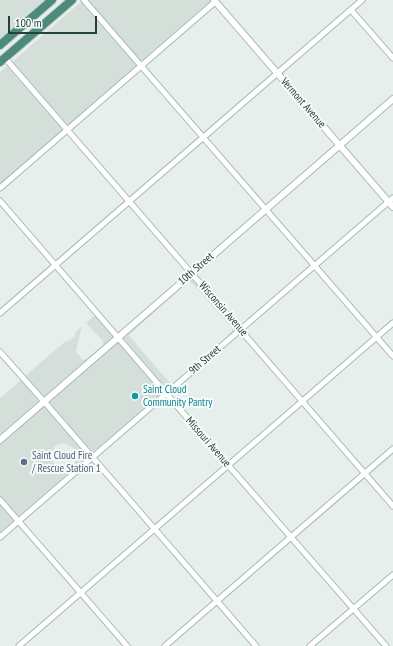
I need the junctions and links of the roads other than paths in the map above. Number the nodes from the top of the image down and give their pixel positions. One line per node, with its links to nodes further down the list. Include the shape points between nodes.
1 (52, 0): 7 (highway)
2 (72, 0): 10 (highway)
3 (84, 0): 11 (street)
4 (362, 0): 6 (street)
5 (215, 1): 11 (street); 12 (street, Vermont Avenue)
6 (351, 10): 9 (street); 12 (street)
7 (11, 36): 8 (highway); 10 (highway, via 5,46)
8 (0, 45)
9 (393, 58)
10 (2, 60): 14 (street, Wisconsin Avenue)
11 (141, 66): 14 (street); 15 (street)
12 (277, 73): 15 (street); 16 (street, Vermont Avenue)
13 (393, 99): 16 (street, 10th Street)
14 (68, 130): 17 (street); 19 (street, Wisconsin Avenue)
15 (203, 137): 19 (street); 21 (street)
16 (339, 145): 20 (street, Vermont Avenue); 21 (street, 10th Street)
17 (0, 188)
18 (0, 201): 22 (street, Missouri Avenue)
19 (129, 201): 22 (street); 24 (street, Wisconsin Avenue)
20 (392, 202): 23 (street, 9th Street)
21 (266, 209): 23 (street); 24 (street, 10th Street)
22 (55, 265): 25 (street); 29 (street, Missouri Avenue)
23 (314, 266): 27 (street, 9th Street); 28 (street)
24 (192, 273): 27 (street, Wisconsin Avenue); 29 (street, 10th Street)
25 (0, 313)
26 (393, 323): 28 (street)
27 (240, 329): 32 (street, 9th Street); 34 (street, Wisconsin Avenue)
28 (376, 337): 31 (street); 34 (street)
29 (118, 338): 32 (street, Missouri Avenue); 33 (street, 10th Street)
30 (0, 352): 33 (street)
31 (393, 356)
32 (166, 394): 37 (street, 9th Street); 38 (street, Missouri Avenue)
33 (44, 401): 35 (street, 10th Street); 37 (street)
34 (302, 401): 38 (street); 39 (street, Wisconsin Avenue)
35 (0, 440)
36 (393, 449): 39 (street)
37 (92, 458): 42 (street, 9th Street); 43 (street)
38 (228, 465): 43 (street); 45 (street, Missouri Avenue)
39 (365, 474): 41 (street, Wisconsin Avenue); 45 (street)
40 (0, 500): 42 (street)
41 (393, 506)
42 (18, 522): 44 (street, 9th Street); 47 (street)
43 (155, 529): 47 (street); 48 (street)
44 (0, 537)
45 (290, 537): 48 (street); 49 (street, Missouri Avenue)
46 (393, 575): 49 (street)
47 (81, 593): 50 (street); 51 (street)
48 (218, 601): 52 (street); 53 (street)
49 (354, 609): 54 (street); 55 (street, Missouri Avenue)
50 (19, 646)
51 (127, 646)
52 (165, 646)
53 (256, 646)
54 (310, 646)
55 (386, 646)

